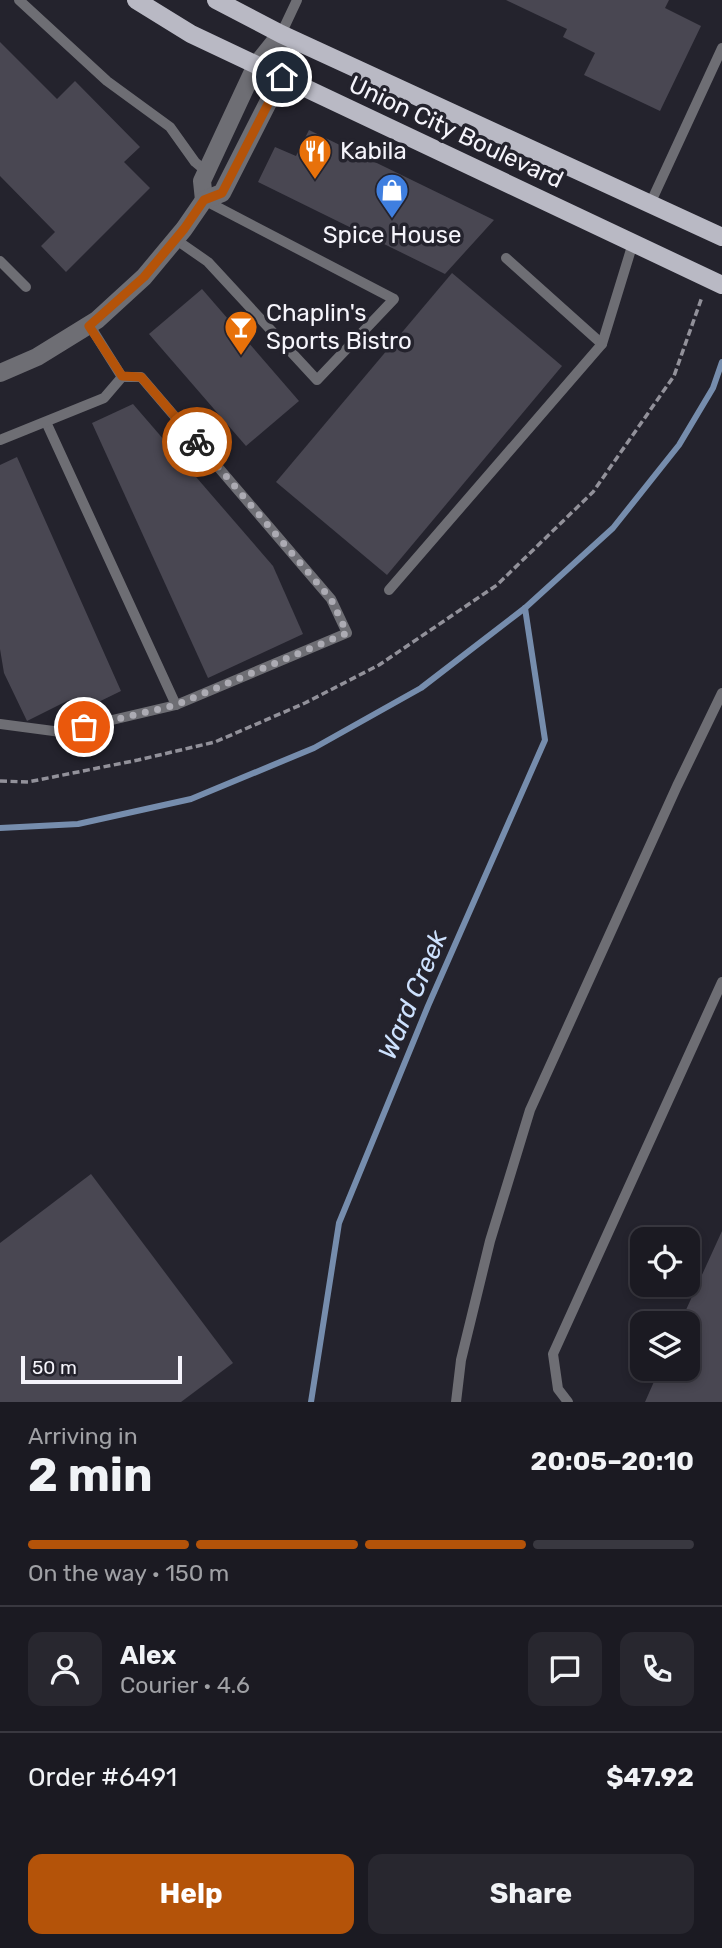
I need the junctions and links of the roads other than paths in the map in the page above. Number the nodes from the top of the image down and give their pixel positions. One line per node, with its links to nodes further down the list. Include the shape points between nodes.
1 (19, 0): 9 (lane, via 107,81 170,127)
2 (136, 0): 7 (main road, Union City Boulevard, via 191,34)
3 (216, 0): 5 (main road, Union City Boulevard)
4 (297, 0): 5 (lane)
5 (281, 34): 7 (street); 8 (street); 11 (main road, Union City Boulevard)
6 (722, 48): 11 (lane)
7 (256, 65): 8 (main road, Union City Boulevard); 9 (street)
8 (282, 77): 10 (street, via 222,193); 14 (main road, Union City Boulevard)
9 (207, 172): 10 (street, via 202,181)
10 (204, 200): 13 (street); 13 (lane, via 394,299 317,380 208,262)
11 (650, 204): 12 (main road, Union City Boulevard)
12 (722, 237)
13 (175, 239): 19 (street, via 144,277)
14 (632, 243): 17 (main road, Union City Boulevard); 20 (lane)
15 (506, 258): 20 (lane)
16 (0, 261): 18 (lane)
17 (717, 283)
18 (26, 287)
19 (89, 326): 21 (street); 22 (lane)
20 (602, 344): 25 (lane)
21 (0, 373)
22 (122, 376): 23 (lane, via 104,398); 27 (lane, via 141,377 331,599 347,633)
23 (46, 422): 24 (lane); 27 (lane)
24 (0, 440)
25 (389, 590)
26 (722, 693): 30 (lane, via 530,1110 490,1241 461,1360)
27 (176, 705): 28 (lane, via 61,732)
28 (0, 724)
29 (722, 982): 31 (lane, via 552,1354 558,1389)
30 (456, 1402)
31 (568, 1402)

